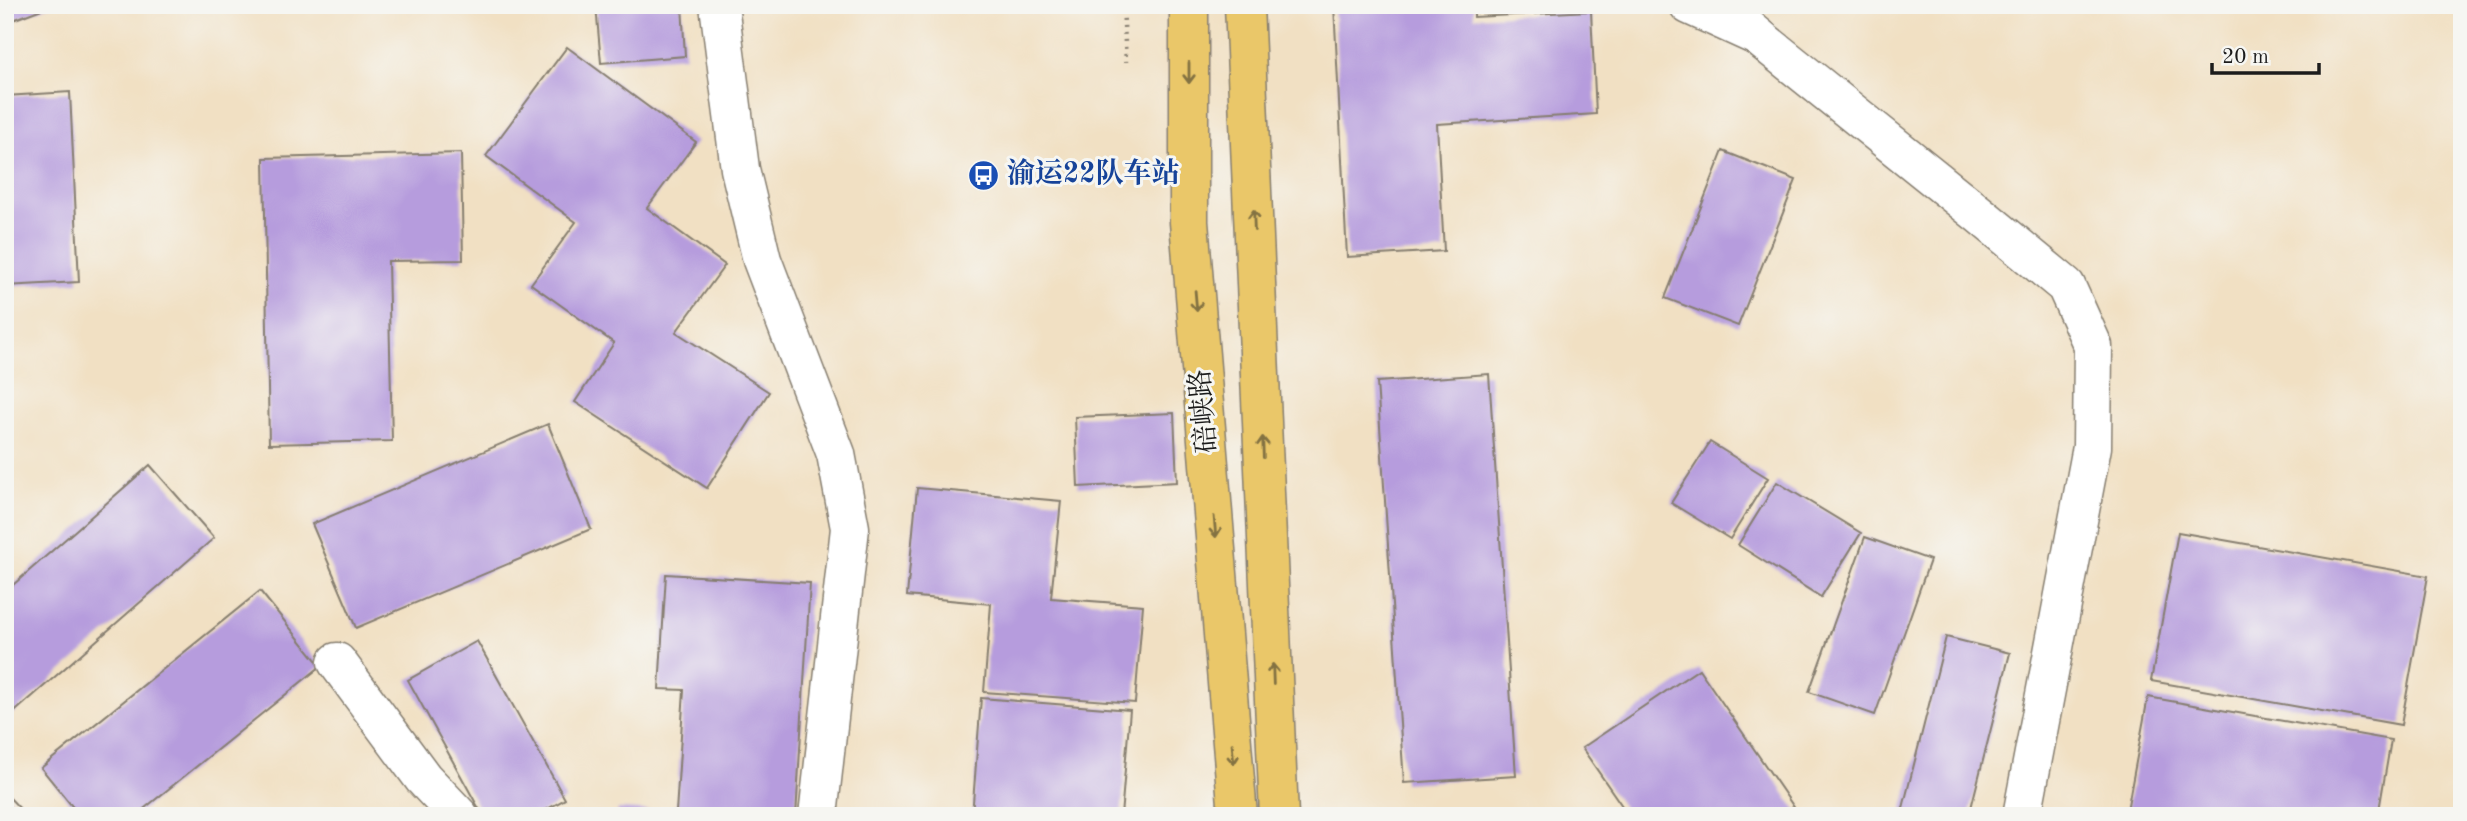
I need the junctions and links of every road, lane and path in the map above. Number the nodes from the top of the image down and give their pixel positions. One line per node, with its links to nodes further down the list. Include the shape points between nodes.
1 (719, 5): 11 (street, via 740,169 762,260 836,454 850,528)
2 (1123, 5): 8 (path)
3 (1189, 5): 12 (main road, 碚峡路, one-way to 12, via 1189,222)
4 (1244, 5): 13 (main road, 碚峡路, one-way to 4)
5 (1689, 5): 7 (street)
6 (1721, 5): 7 (street)
7 (1757, 36): 14 (street, via 2066,286 2093,346 2092,447)
8 (1126, 62)
9 (337, 662): 10 (street, via 423,778)
10 (459, 816)
11 (818, 816)
12 (1238, 816)
13 (1279, 816)
14 (2022, 816)

